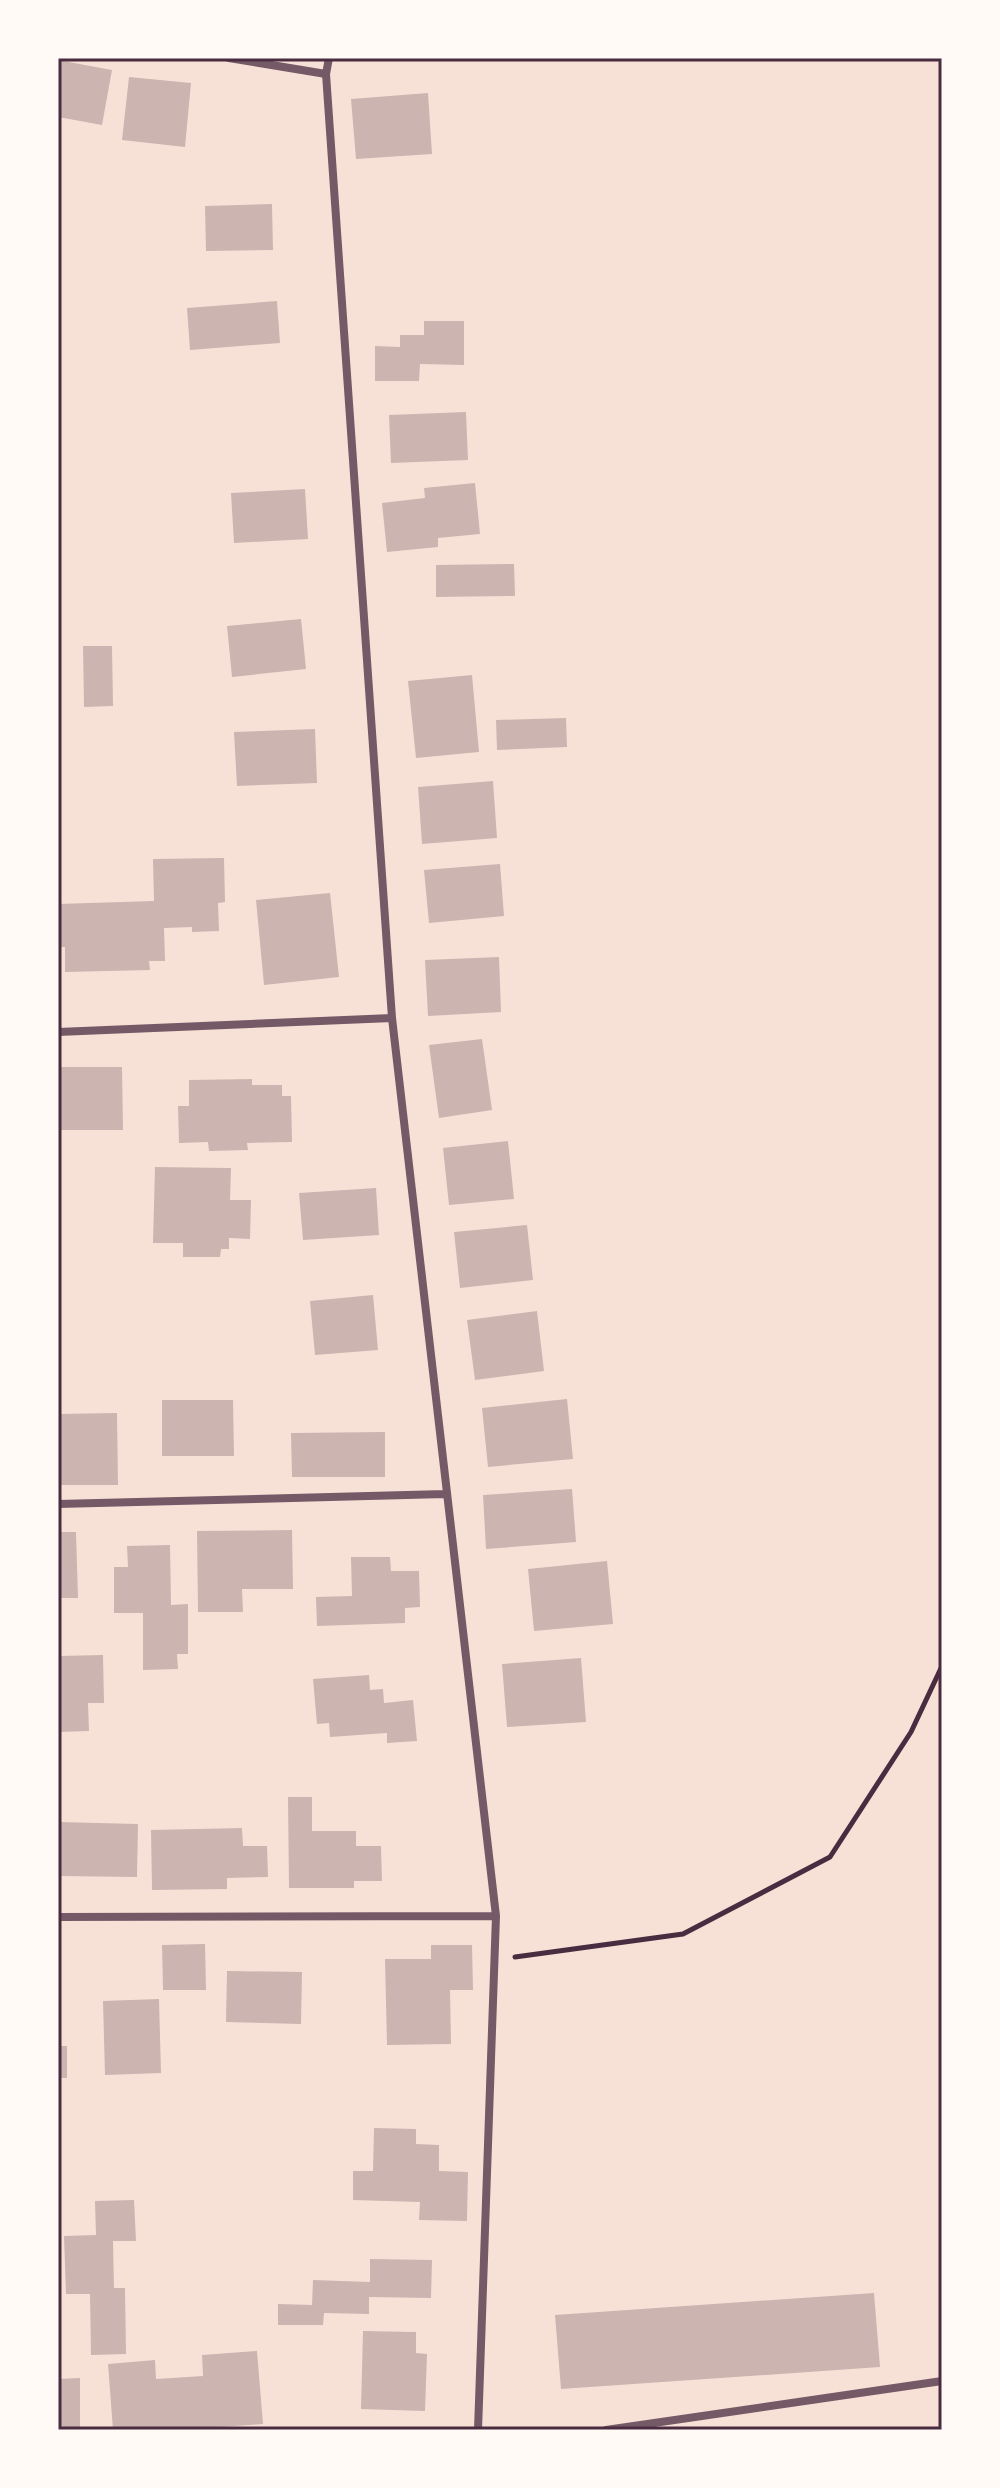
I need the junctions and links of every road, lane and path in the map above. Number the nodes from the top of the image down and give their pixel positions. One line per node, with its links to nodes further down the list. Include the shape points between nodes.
1 (229, 58): 3 (street)
2 (329, 58): 3 (street)
3 (326, 74): 4 (street)
4 (392, 1018): 5 (street); 6 (street)
5 (58, 1032)
6 (445, 1494): 7 (street); 9 (street)
7 (58, 1504)
8 (942, 1666): 11 (path, via 911,1732 830,1857 683,1934)
9 (496, 1916): 10 (street); 11 (street)
10 (58, 1917)
11 (494, 1960): 13 (street)
12 (942, 2381): 14 (street)
13 (478, 2430)
14 (606, 2430)

